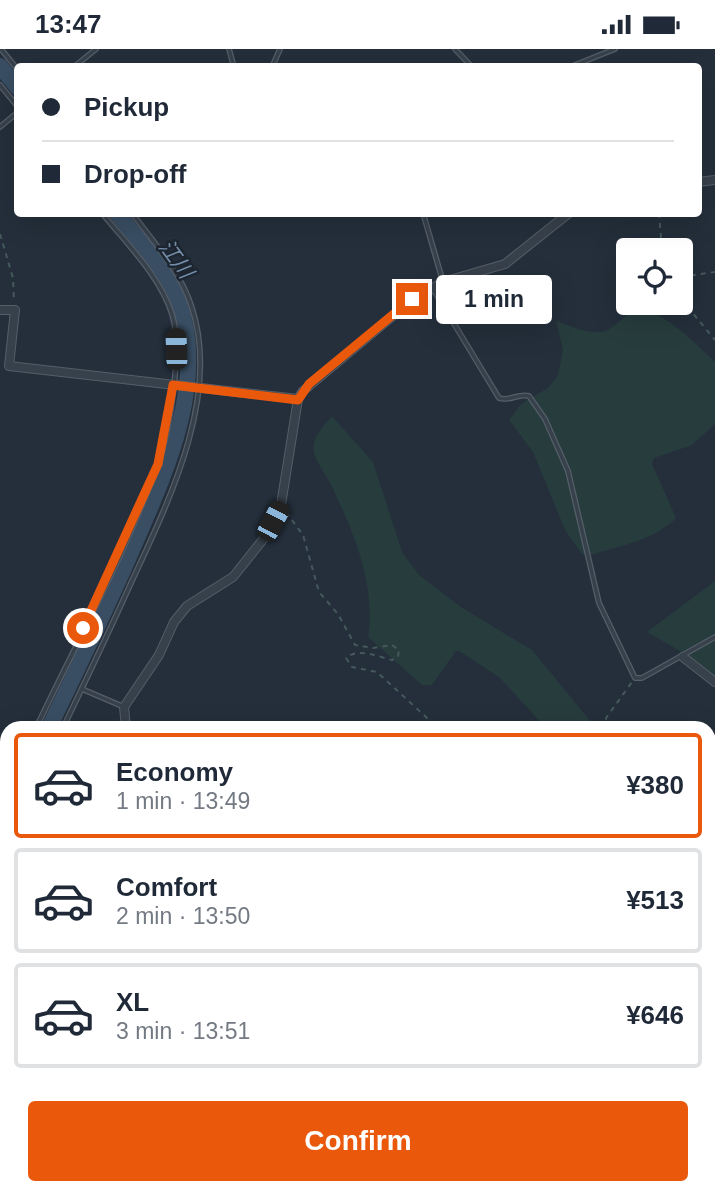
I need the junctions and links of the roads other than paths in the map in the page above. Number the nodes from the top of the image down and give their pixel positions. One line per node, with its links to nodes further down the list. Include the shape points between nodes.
1 (1, 49): 8 (lane)
2 (96, 49): 5 (lane)
3 (455, 49): 6 (lane)
4 (615, 49): 7 (lane)
5 (79, 63)
6 (468, 63)
7 (580, 63)
8 (14, 65)
9 (0, 85): 10 (lane)
10 (14, 104)
11 (14, 114): 12 (lane)
12 (0, 127)
13 (106, 217): 20 (lane, via 169,306 176,331)
14 (135, 217): 21 (lane, via 187,294 197,329)
15 (424, 217): 17 (lane)
16 (564, 217): 17 (street, via 505,264)
17 (443, 282): 18 (street)
18 (432, 288): 22 (street, via 395,312 309,384); 24 (lane, via 499,398 529,396 545,419 568,471 599,603 635,678)
19 (0, 310): 20 (street, via 15,310 9,366)
20 (175, 385): 21 (street); 28 (lane, via 158,464)
21 (196, 388): 22 (street); 26 (lane, via 192,421 172,491)
22 (298, 400): 27 (street, via 281,505 265,537 233,577 187,605)
23 (715, 637): 24 (lane)
24 (683, 657): 25 (street)
25 (715, 682)
26 (82, 688): 27 (lane); 29 (lane)
27 (124, 707): 30 (street)
28 (39, 721)
29 (66, 721)
30 (125, 721)

